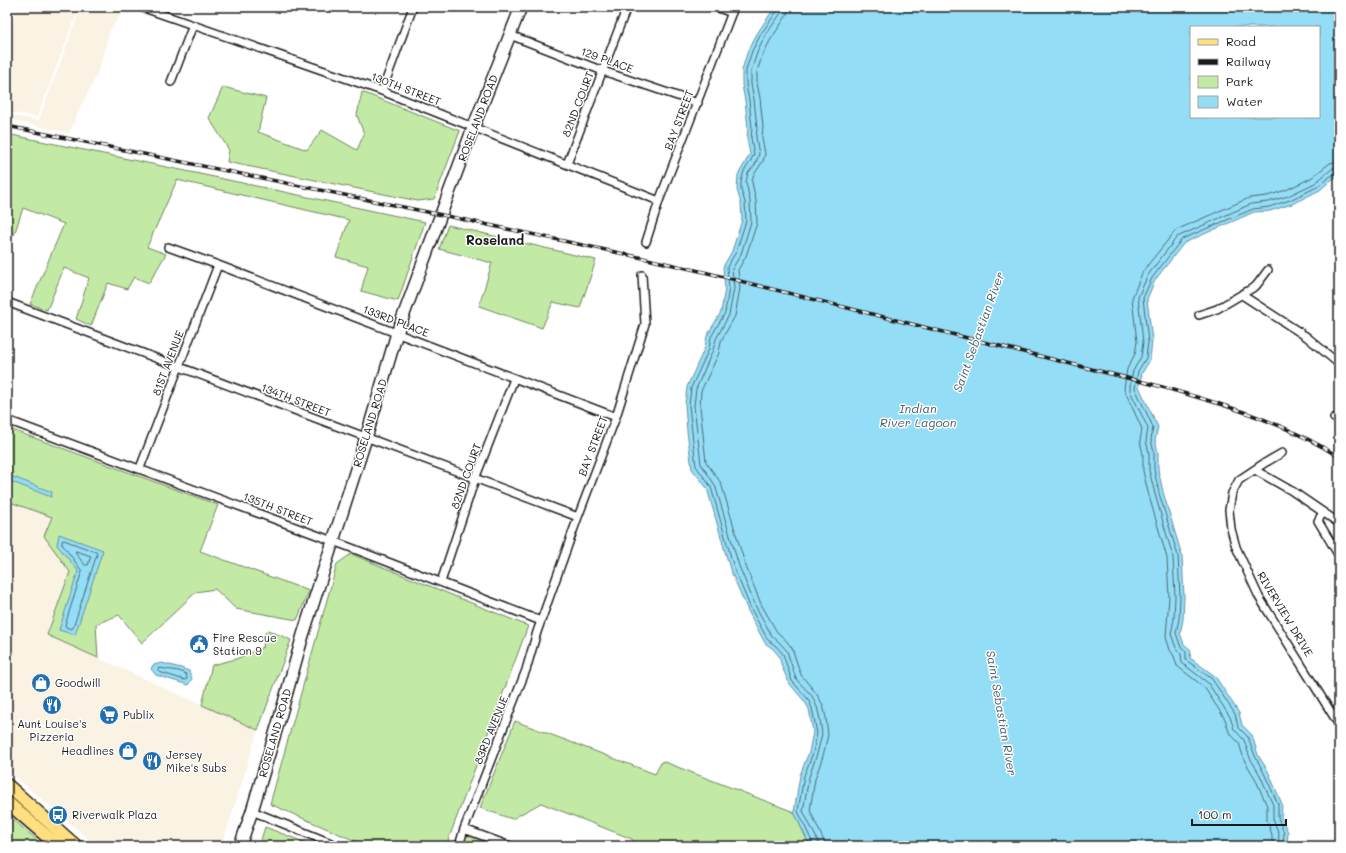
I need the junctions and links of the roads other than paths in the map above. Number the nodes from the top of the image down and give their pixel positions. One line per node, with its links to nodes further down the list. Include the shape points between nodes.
1 (141, 7): 7 (street, 130TH STREET)
2 (413, 7): 11 (street)
3 (521, 7): 8 (main road, ROSELAND ROAD)
4 (627, 7): 9 (street, 82ND COURT)
5 (716, 7): 6 (street)
6 (733, 10): 12 (street, BAY STREET)
7 (193, 25): 10 (street); 11 (street, 130TH STREET)
8 (510, 35): 9 (street, 129 PLACE); 13 (main road, ROSELAND ROAD)
9 (603, 71): 12 (street, 129 PLACE); 14 (street, 82ND COURT)
10 (171, 82)
11 (382, 91): 13 (street, 130TH STREET)
12 (698, 103): 15 (street, BAY STREET)
13 (473, 128): 14 (street, 130TH STREET); 24 (main road, ROSELAND ROAD)
14 (567, 164): 15 (street, 130TH STREET)
15 (659, 201): 16 (street, BAY STREET)
16 (646, 242)
17 (168, 247): 18 (street, 133RD PLACE)
18 (218, 265): 24 (street, 133RD PLACE); 26 (street, 81ST AVENUE)
19 (1268, 270): 21 (street, via 1256,286)
20 (642, 275): 28 (street, BAY STREET, via 645,324)
21 (1242, 295): 23 (street, via 1217,309); 25 (street, via 1307,337)
22 (7, 302): 26 (street, 134TH STREET)
23 (1199, 315)
24 (397, 333): 27 (street, 133RD PLACE); 30 (main road, ROSELAND ROAD)
25 (1339, 364)
26 (178, 367): 30 (street, 134TH STREET); 32 (street, 81ST AVENUE)
27 (514, 378): 28 (street, 133RD PLACE); 34 (street, 82ND COURT)
28 (616, 417): 36 (street, BAY STREET)
29 (7, 420): 32 (street, 135TH STREET)
30 (366, 438): 34 (street, 134TH STREET); 38 (main road, ROSELAND ROAD)
31 (1282, 453): 33 (street, RIVERVIEW DRIVE)
32 (140, 468): 38 (street, 135TH STREET)
33 (1255, 470): 35 (street); 42 (street, RIVERVIEW DRIVE, via 1239,480 1232,494 1229,510 1236,547 1259,597)
34 (475, 479): 36 (street, 134TH STREET); 40 (street, 82ND COURT)
35 (1323, 512): 37 (street); 39 (street, via 1318,521)
36 (578, 517): 41 (street, BAY STREET)
37 (1339, 523)
38 (334, 542): 40 (street, 135TH STREET); 47 (main road, ROSELAND ROAD, via 303,635)
39 (1339, 556)
40 (442, 582): 41 (street, 135TH STREET)
41 (541, 622): 48 (street, 83RD AVENUE, via 526,670)
42 (1339, 725)
43 (7, 785): 46 (main road)
44 (7, 798): 46 (main road)
45 (7, 802): 49 (main road)
46 (28, 804): 50 (main road)
47 (252, 811): 51 (main road, ROSELAND ROAD); 52 (street)
48 (464, 829): 53 (street, 83RD AVENUE); 54 (street)
49 (58, 846)
50 (76, 846)
51 (240, 846)
52 (338, 846)
53 (459, 846)
54 (510, 846)

